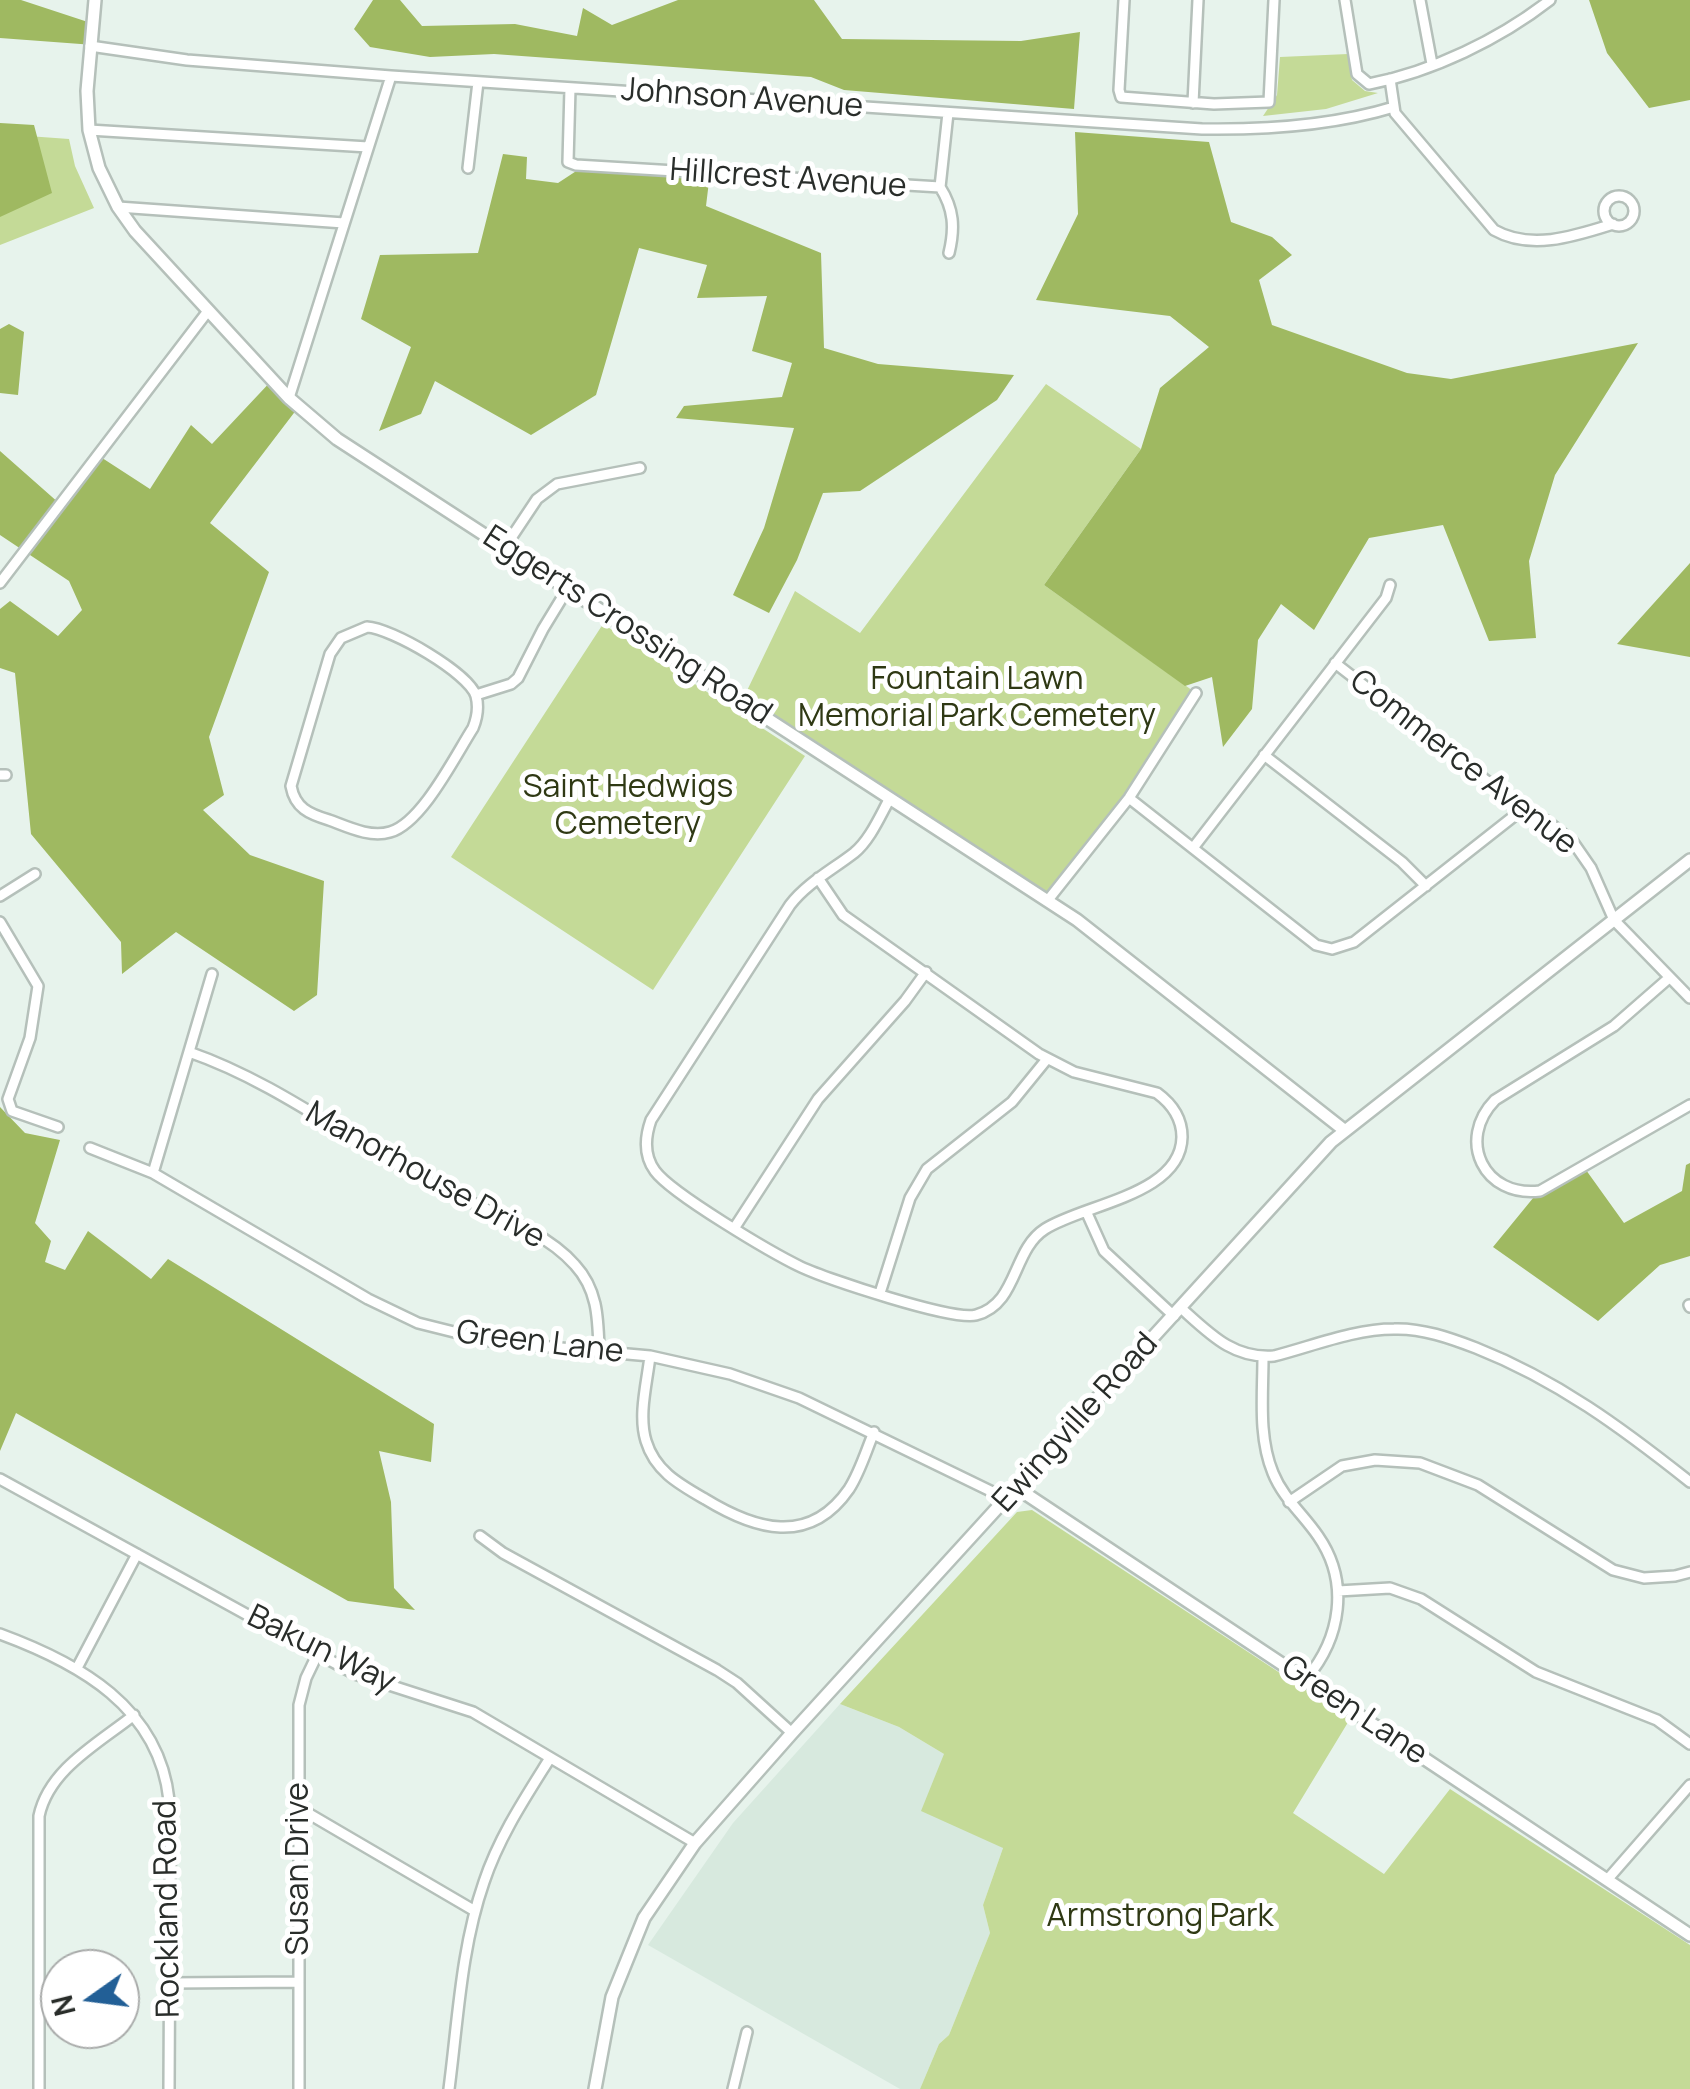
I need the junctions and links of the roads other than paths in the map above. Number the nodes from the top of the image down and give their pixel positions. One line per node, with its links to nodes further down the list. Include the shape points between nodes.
1 (95, 0): 8 (street, Eggerts Crossing Road)
2 (1124, 0): 14 (street, via 1121,97)
3 (1198, 0): 14 (street)
4 (1274, 0): 14 (street, via 1269,102)
5 (1345, 0): 11 (street, via 1357,74 1369,84)
6 (1420, 0): 9 (street)
7 (1550, 0): 9 (street, via 1504,32)
8 (90, 46): 10 (street, Johnson Avenue); 17 (street, Eggerts Crossing Road)
9 (1432, 64): 11 (street)
10 (391, 76): 12 (street, Johnson Avenue); 18 (street)
11 (1390, 80): 15 (street)
12 (478, 82): 13 (street, Johnson Avenue); 19 (street)
13 (570, 88): 16 (street, Johnson Avenue); 20 (street, Hillcrest Avenue, via 568,162 576,165)
14 (1193, 103)
15 (1394, 108): 16 (street, Johnson Avenue, via 1247,130); 23 (street, via 1486,223 1512,239 1539,242)
16 (948, 113): 20 (street)
17 (89, 130): 18 (street); 21 (street, Eggerts Crossing Road)
18 (368, 147): 22 (street)
19 (468, 168)
20 (940, 187): 24 (street, Hillcrest Avenue, via 953,217)
21 (118, 207): 22 (street); 25 (street, Eggerts Crossing Road)
22 (344, 223): 26 (street)
23 (1613, 224)
24 (949, 252)
25 (208, 311): 26 (street, Eggerts Crossing Road); 29 (street)
26 (288, 398): 28 (street, Eggerts Crossing Road, via 318,426)
27 (640, 468): 28 (street, via 557,484 537,500)
28 (505, 547): 31 (street, Eggerts Crossing Road)
29 (0, 583)
30 (1390, 585): 32 (street)
31 (568, 588): 34 (street, via 518,678); 36 (street, Eggerts Crossing Road)
32 (1335, 663): 35 (street); 38 (street, Commerce Avenue)
33 (1196, 693): 37 (street)
34 (476, 695): 34 (street, via 462,678 396,634 374,627 350,632 330,654 292,775 295,801 313,815 370,834 398,828 415,816 473,728)
35 (1264, 755): 39 (street); 43 (street)
36 (890, 798): 42 (street, via 862,844); 45 (street, Eggerts Crossing Road)
37 (1128, 798): 39 (street); 45 (street)
38 (1524, 808): 43 (street); 46 (street, Commerce Avenue, via 1573,842)
39 (1192, 848): 43 (street, via 1324,948 1349,946)
40 (1690, 860): 46 (street, Ewingville Road)
41 (35, 874): 44 (street)
42 (818, 878): 48 (street, via 843,915); 60 (street, via 790,905 651,1120 648,1154 665,1181)
43 (1426, 886)
44 (0, 896)
45 (1048, 900): 56 (street, Eggerts Crossing Road)
46 (1614, 920): 50 (street, Commerce Avenue); 56 (street, Ewingville Road)
47 (0, 922): 55 (street, via 38,986 30,1038 8,1099 12,1111)
48 (926, 972): 53 (street); 60 (street, via 824,1091)
49 (212, 974): 52 (street)
50 (1669, 978): 51 (street, Commerce Avenue); 54 (street, via 1614,1026 1495,1100 1478,1126 1476,1146 1498,1182 1540,1190)
51 (1690, 998)
52 (188, 1052): 58 (street); 63 (street, Manorhouse Drive, via 242,1074 566,1255 596,1302)
53 (1047, 1059): 59 (street, via 1090,1078 1146,1088 1166,1100 1181,1128 1177,1159 1155,1182); 61 (street, via 1012,1102 927,1169 910,1198)
54 (1690, 1105)
55 (58, 1128)
56 (1344, 1130): 62 (street, Ewingville Road)
57 (90, 1148): 58 (street, Green Lane)
58 (153, 1172): 63 (street, Green Lane, via 418,1323 494,1342)
59 (1086, 1211): 61 (street, via 1039,1233 1003,1297 986,1311 954,1316); 62 (street, via 1104,1250)
60 (735, 1228): 61 (street, via 810,1271)
61 (880, 1292)
62 (1177, 1312): 65 (street, via 1232,1350); 69 (street, Ewingville Road)
63 (599, 1350): 64 (street, Green Lane)
64 (650, 1356): 66 (street, Green Lane, via 760,1383); 66 (street, via 643,1419 652,1456 676,1482 752,1524 794,1526 833,1506 850,1487)
65 (1264, 1357): 68 (street, via 1382,1329 1437,1334 1572,1394); 71 (street, via 1264,1438)
66 (874, 1432): 70 (street, Green Lane)
67 (0, 1479): 73 (street, Bakun Way)
68 (1690, 1482)
69 (1017, 1488): 70 (street, Ewingville Road); 79 (street, Green Lane)
70 (1007, 1499): 81 (street, Ewingville Road)
71 (1289, 1502): 74 (street, via 1342,1466 1376,1460 1420,1464 1478,1485 1613,1570 1644,1578); 75 (street, via 1324,1546)
72 (480, 1536): 81 (street, via 718,1670)
73 (137, 1554): 77 (street, Bakun Way); 78 (street)
74 (1690, 1572)
75 (1338, 1591): 79 (street, via 1330,1641); 82 (street, via 1390,1588 1421,1599 1522,1664 1657,1720)
76 (0, 1634): 78 (street, Rockland Road)
77 (318, 1654): 83 (street, Bakun Way, via 374,1682 474,1712); 85 (street, Susan Drive, via 299,1705)
78 (77, 1668): 80 (street, Rockland Road)
79 (1306, 1679): 87 (street, Green Lane)
80 (134, 1715): 91 (street, Rockland Road, via 154,1746 168,1799); 93 (street, via 60,1773 42,1802)
81 (792, 1732): 86 (street, Ewingville Road)
82 (1690, 1744)
83 (550, 1758): 86 (street, Bakun Way); 88 (street, via 510,1822)
84 (1690, 1784): 87 (street)
85 (299, 1808): 88 (street); 90 (street, Susan Drive)
86 (696, 1842): 97 (street, Ewingville Road, via 629,1950 605,2024)
87 (1607, 1880): 89 (street, Green Lane)
88 (475, 1911): 96 (street)
89 (1690, 1935)
90 (299, 1982): 91 (street); 95 (street, Susan Drive)
91 (170, 1983): 94 (street, Rockland Road)
92 (747, 2032): 98 (street)
93 (39, 2089)
94 (169, 2089)
95 (299, 2089)
96 (449, 2089)
97 (595, 2089)
98 (733, 2089)

